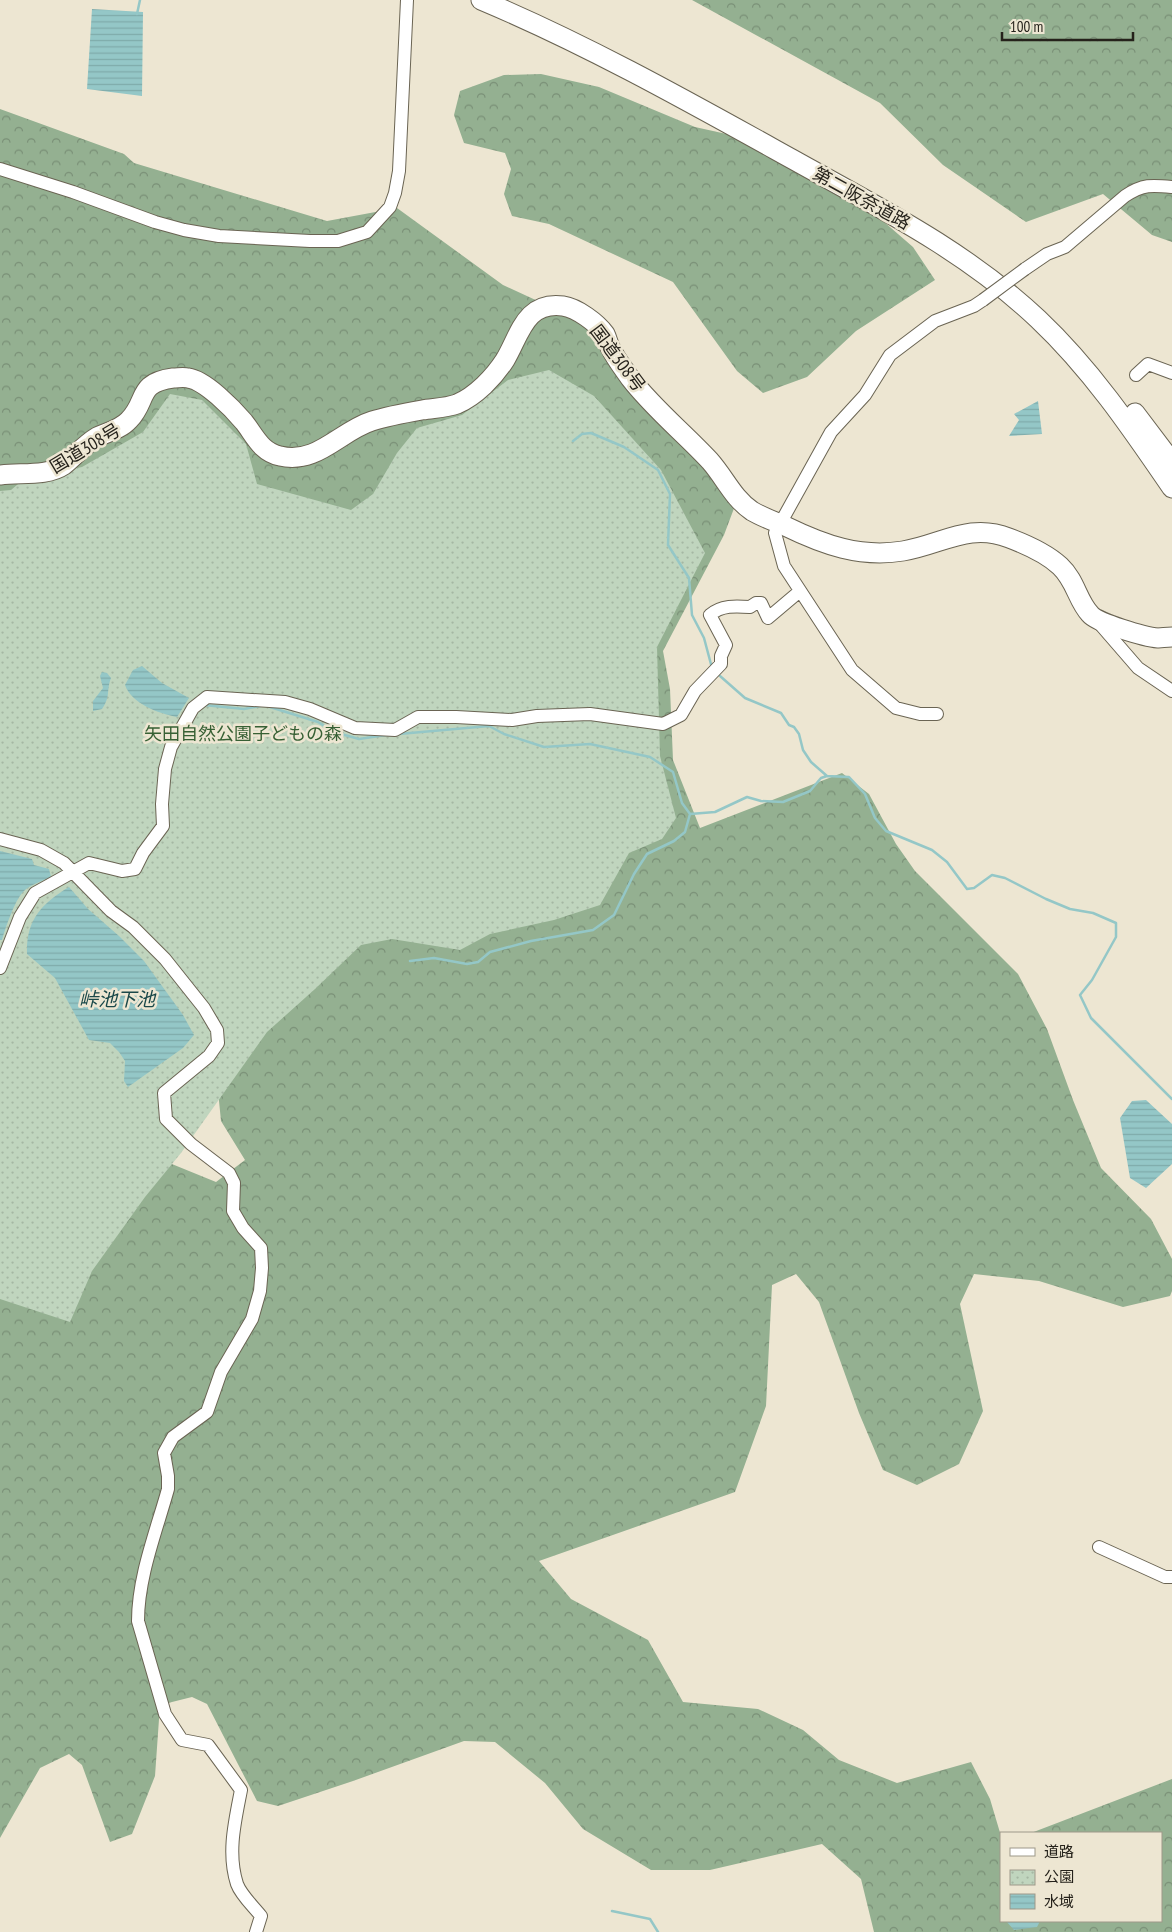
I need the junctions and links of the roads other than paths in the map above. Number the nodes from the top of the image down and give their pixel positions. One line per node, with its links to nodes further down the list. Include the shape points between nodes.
1 (407, 0): 4 (street, via 395,193 390,207 367,232 338,241 219,236 184,230)
2 (481, 0): 10 (highway, 第二阪奈道路, via 558,34 634,74 911,225 980,270 1038,319 1078,361 1119,410)
3 (511, 0): 8 (highway, 第二阪奈道路, via 622,54 780,139 917,215 973,252 1020,287 1076,340)
4 (0, 169)
5 (1172, 187): 11 (street, bridge, via 1145,185 1136,188 1065,247 1047,254 974,306 935,321 890,355 865,395 831,432)
6 (1172, 373): 7 (street, via 1148,364)
7 (1136, 375)
8 (1172, 462)
9 (0, 475): 11 (highway, 国道308号, via 43,472 63,465 94,439 128,422 153,384 173,378 200,382 232,409 270,453 287,457 309,455 374,420 464,400 483,386 500,366 527,319 542,309 560,306 581,313 604,334 610,349 632,380 724,477 739,500 753,512)
10 (1172, 488)
11 (780, 524): 12 (street, via 775,533 784,566); 13 (highway, 国道308号, via 825,544 878,553 906,550 966,533 986,531 1054,560 1076,587 1088,613)
12 (800, 591): 16 (street, via 852,670 896,708); 18 (street, via 768,618 756,603 750,607 717,609 710,615 726,645 721,664 695,691 681,715 664,724 590,714 512,720 418,717 395,730 355,728 285,702 208,697 193,708 171,747 165,769 163,826 135,870 122,871 90,863)
13 (1098, 621): 14 (highway, via 1158,638); 15 (street, via 1138,668)
14 (1172, 637)
15 (1172, 691)
16 (937, 714)
17 (0, 839): 18 (street, via 41,850)
18 (73, 872): 19 (street, via 35,893 20,917); 22 (street, via 165,959 218,1030 218,1043 209,1056 164,1093 166,1119 191,1144 230,1173 234,1183 233,1211 260,1248 260,1291 252,1319 221,1372 207,1412 173,1437 164,1453 168,1489 138,1605 138,1621 165,1714 182,1740 208,1745 241,1790 233,1830 233,1862 238,1885 260,1916)
19 (0, 968)
20 (1099, 1548): 21 (street, via 1165,1577)
21 (1172, 1577)
22 (256, 1932)

